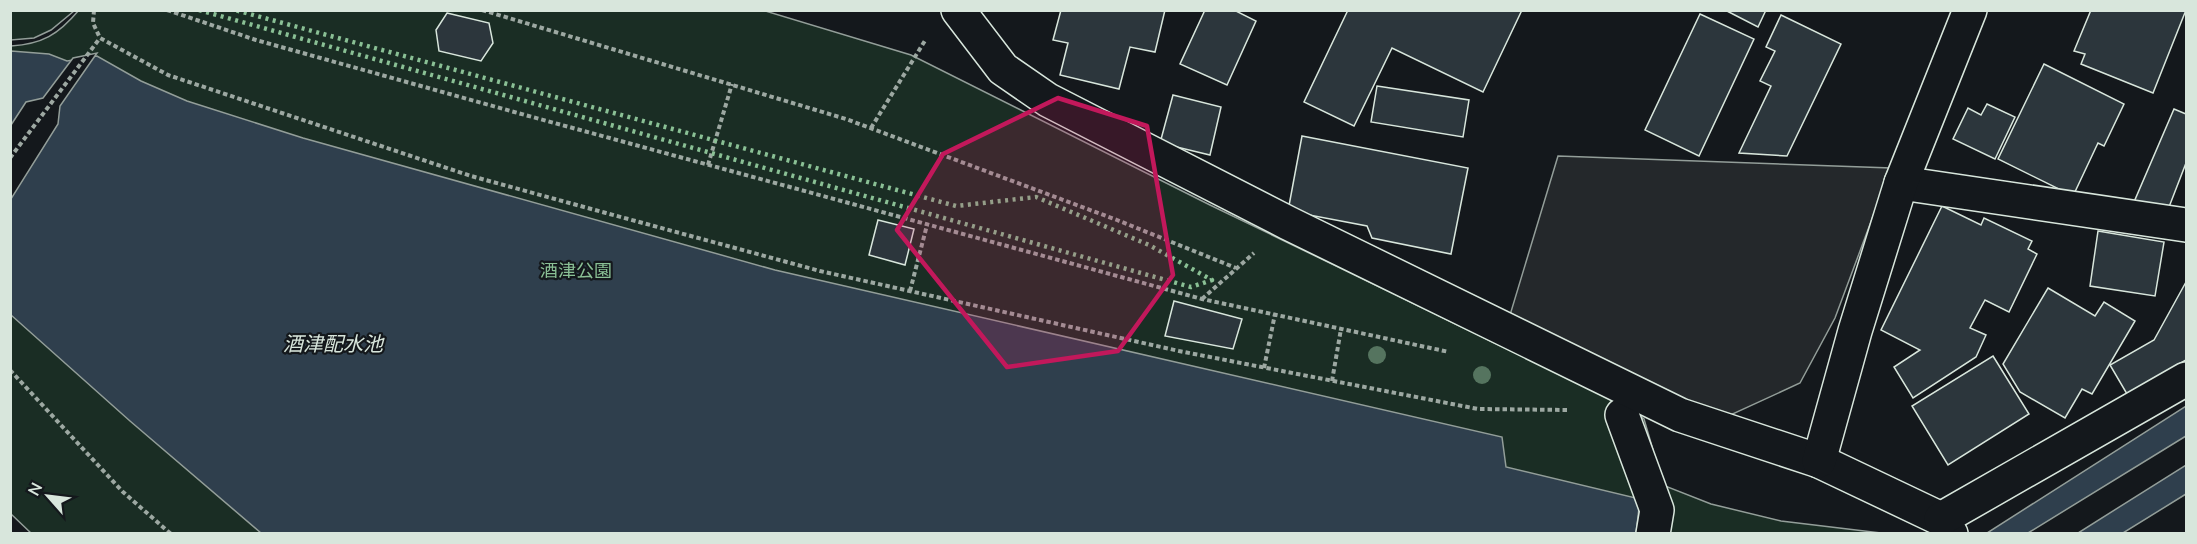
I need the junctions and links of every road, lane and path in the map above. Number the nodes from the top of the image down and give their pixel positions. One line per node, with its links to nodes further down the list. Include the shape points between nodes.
1 (94, 10): 7 (path, via 93,23)
2 (167, 10): 11 (path, via 256,40)
3 (482, 10): 8 (path)
4 (958, 10): 13 (street, via 1004,69 1048,100)
5 (1970, 10): 12 (street)
6 (932, 30): 9 (path)
7 (100, 38): 10 (path); 17 (path, via 168,75 471,176 820,271)
8 (732, 84): 9 (path); 11 (path)
9 (871, 128): 16 (path)
10 (10, 158)
11 (708, 165): 14 (path)
12 (1901, 183): 15 (street); 27 (street)
13 (1288, 223): 16 (path); 27 (street, via 1680,415)
14 (927, 225): 17 (path); 18 (path)
15 (2187, 225)
16 (1236, 268): 18 (path)
17 (910, 291): 22 (path)
18 (1202, 299): 19 (path)
19 (1275, 314): 20 (path); 22 (path)
20 (1341, 329): 21 (path); 25 (path)
21 (1460, 355)
22 (1264, 368): 25 (path)
23 (10, 370): 29 (path, via 123,492)
24 (2187, 379): 28 (street)
25 (1332, 381): 26 (path, via 1478,409)
26 (1622, 415): 30 (street, via 1657,510)
27 (1819, 461): 28 (street)
28 (1946, 526)
29 (171, 534)
30 (1653, 534)

